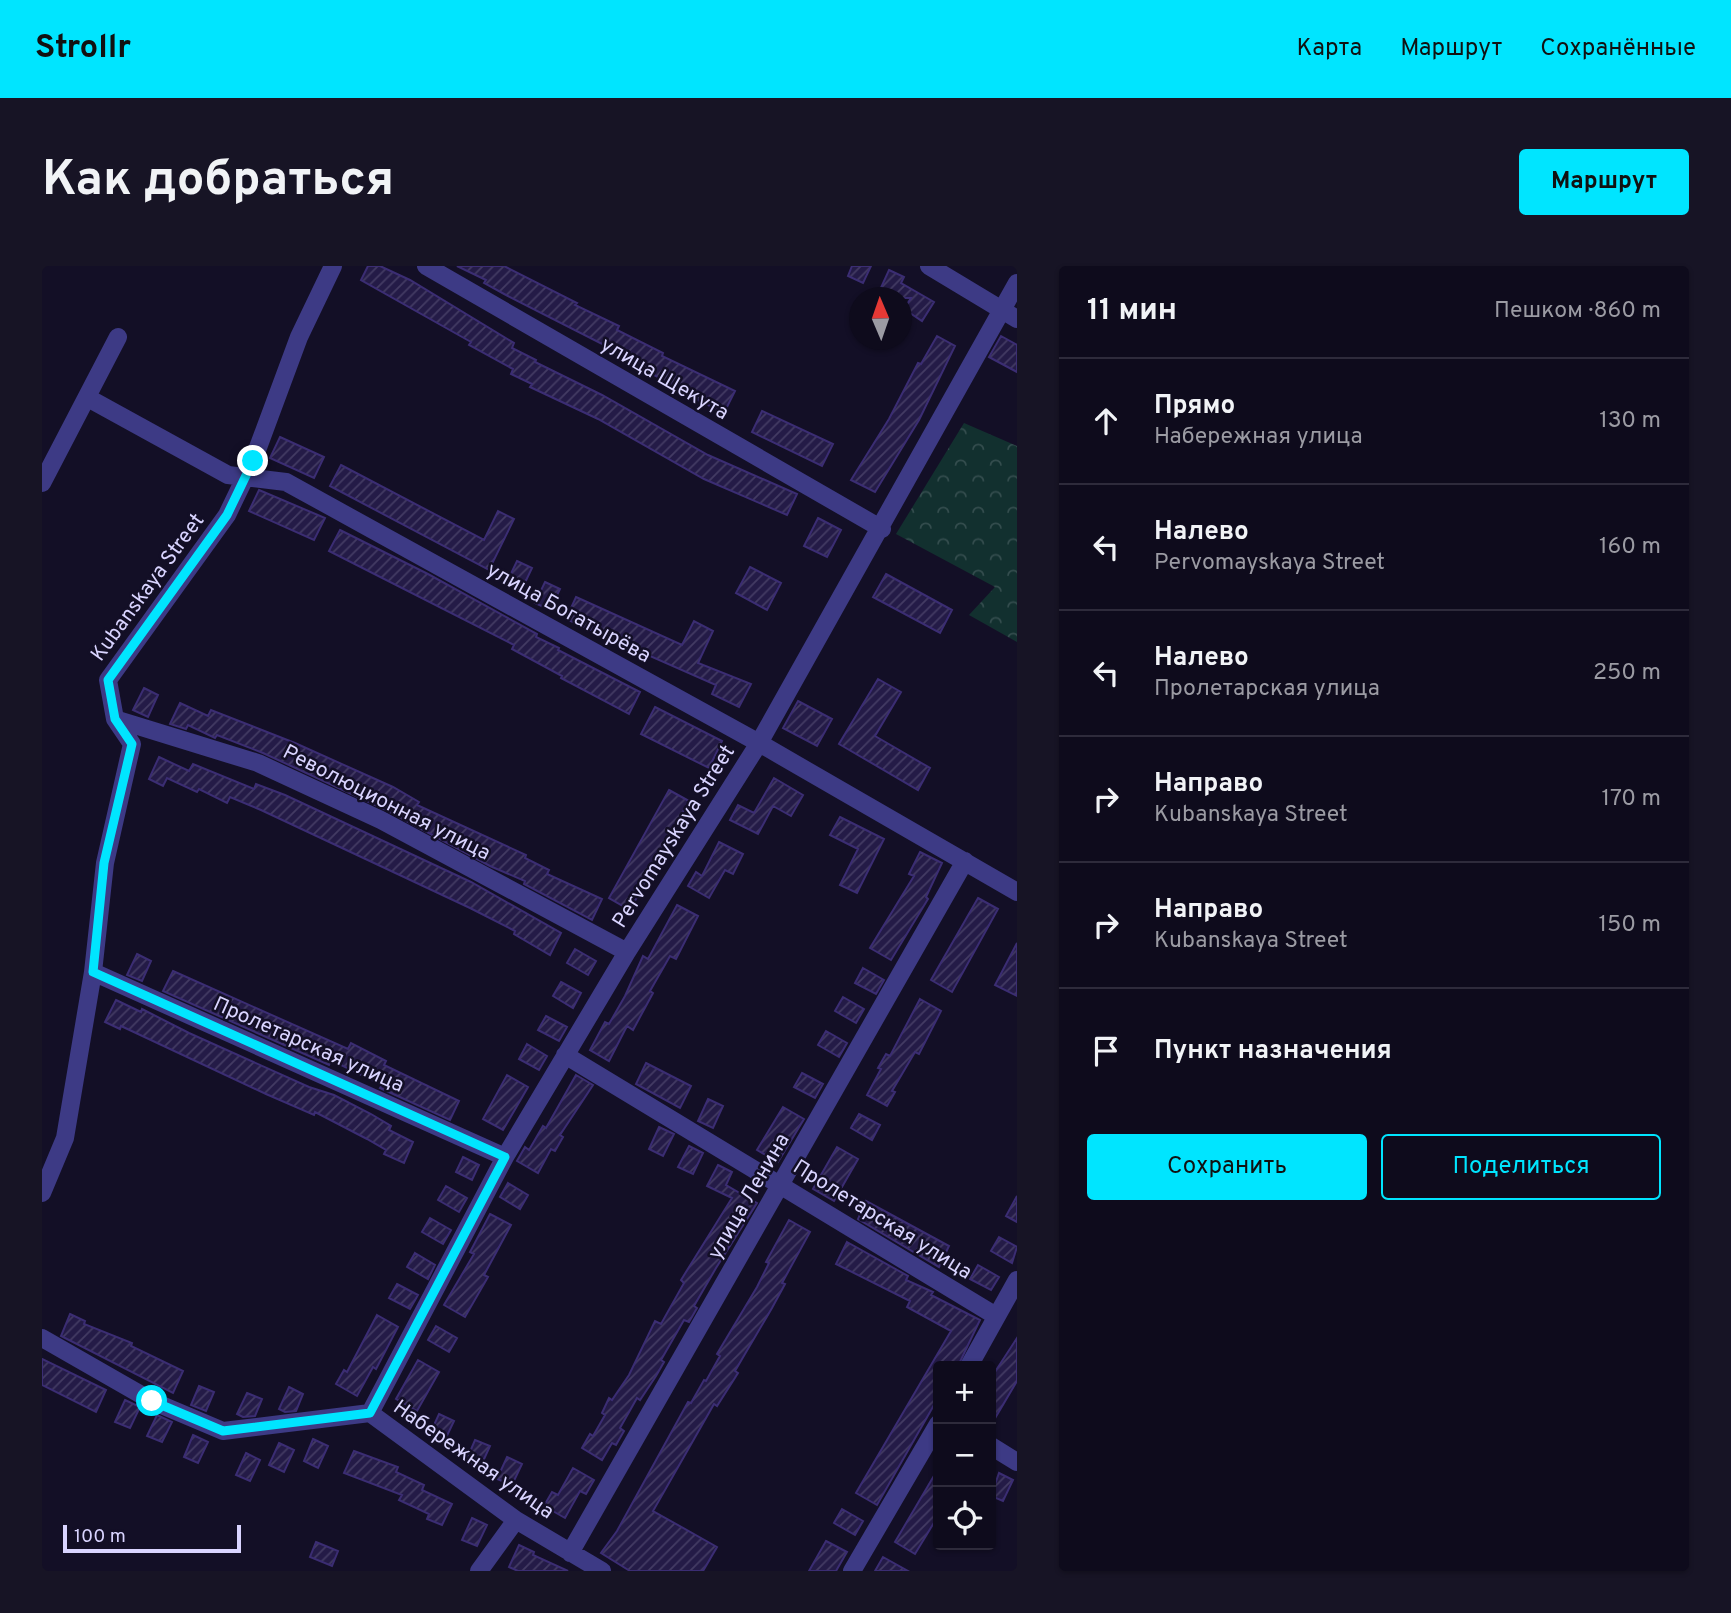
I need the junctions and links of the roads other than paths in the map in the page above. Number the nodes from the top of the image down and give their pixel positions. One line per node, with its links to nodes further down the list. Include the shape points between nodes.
1 (333, 266): 8 (street, Kubanskaya Street, via 299,337)
2 (426, 266): 10 (street, улица Щекута)
3 (929, 266): 5 (street)
4 (1017, 283): 5 (street, Pervomayskaya Street)
5 (1010, 315): 10 (street, Pervomayskaya Street)
6 (118, 337): 7 (street)
7 (88, 398): 8 (street, улица Богатырёва, via 228,475); 9 (street)
8 (247, 475): 11 (street, Kubanskaya Street, via 227,515 108,680); 12 (street, улица Богатырёва, via 286,482)
9 (42, 483)
10 (882, 529): 12 (street, Pervomayskaya Street)
11 (115, 719): 15 (street, Революционная улица, via 258,763 381,820); 16 (street, Kubanskaya Street, via 132,744 104,863)
12 (759, 743): 13 (street, улица Богатырёва); 15 (street, Pervomayskaya Street)
13 (965, 861): 14 (street, улица Богатырёва); 19 (street, улица Ленина)
14 (1017, 892)
15 (627, 952): 17 (street, Pervomayskaya Street)
16 (93, 972): 18 (street, Пролетарская улица); 20 (street, Kubanskaya Street, via 65,1139)
17 (565, 1055): 18 (street, Pervomayskaya Street); 19 (street, Пролетарская улица)
18 (505, 1157): 25 (street, Pervomayskaya Street)
19 (781, 1183): 22 (street, Пролетарская улица); 30 (street, улица Ленина)
20 (42, 1192)
21 (1017, 1280): 22 (street)
22 (996, 1315): 24 (street)
23 (42, 1338): 25 (street, Набережная улица, via 152,1401 223,1431)
24 (972, 1361)
25 (370, 1413): 29 (street, Набережная улица)
26 (933, 1433): 33 (street)
27 (996, 1449): 28 (street)
28 (1017, 1462)
29 (516, 1520): 30 (street, Набережная улица); 31 (street)
30 (570, 1553): 32 (street, Набережная улица)
31 (479, 1571)
32 (601, 1571)
33 (852, 1571)

